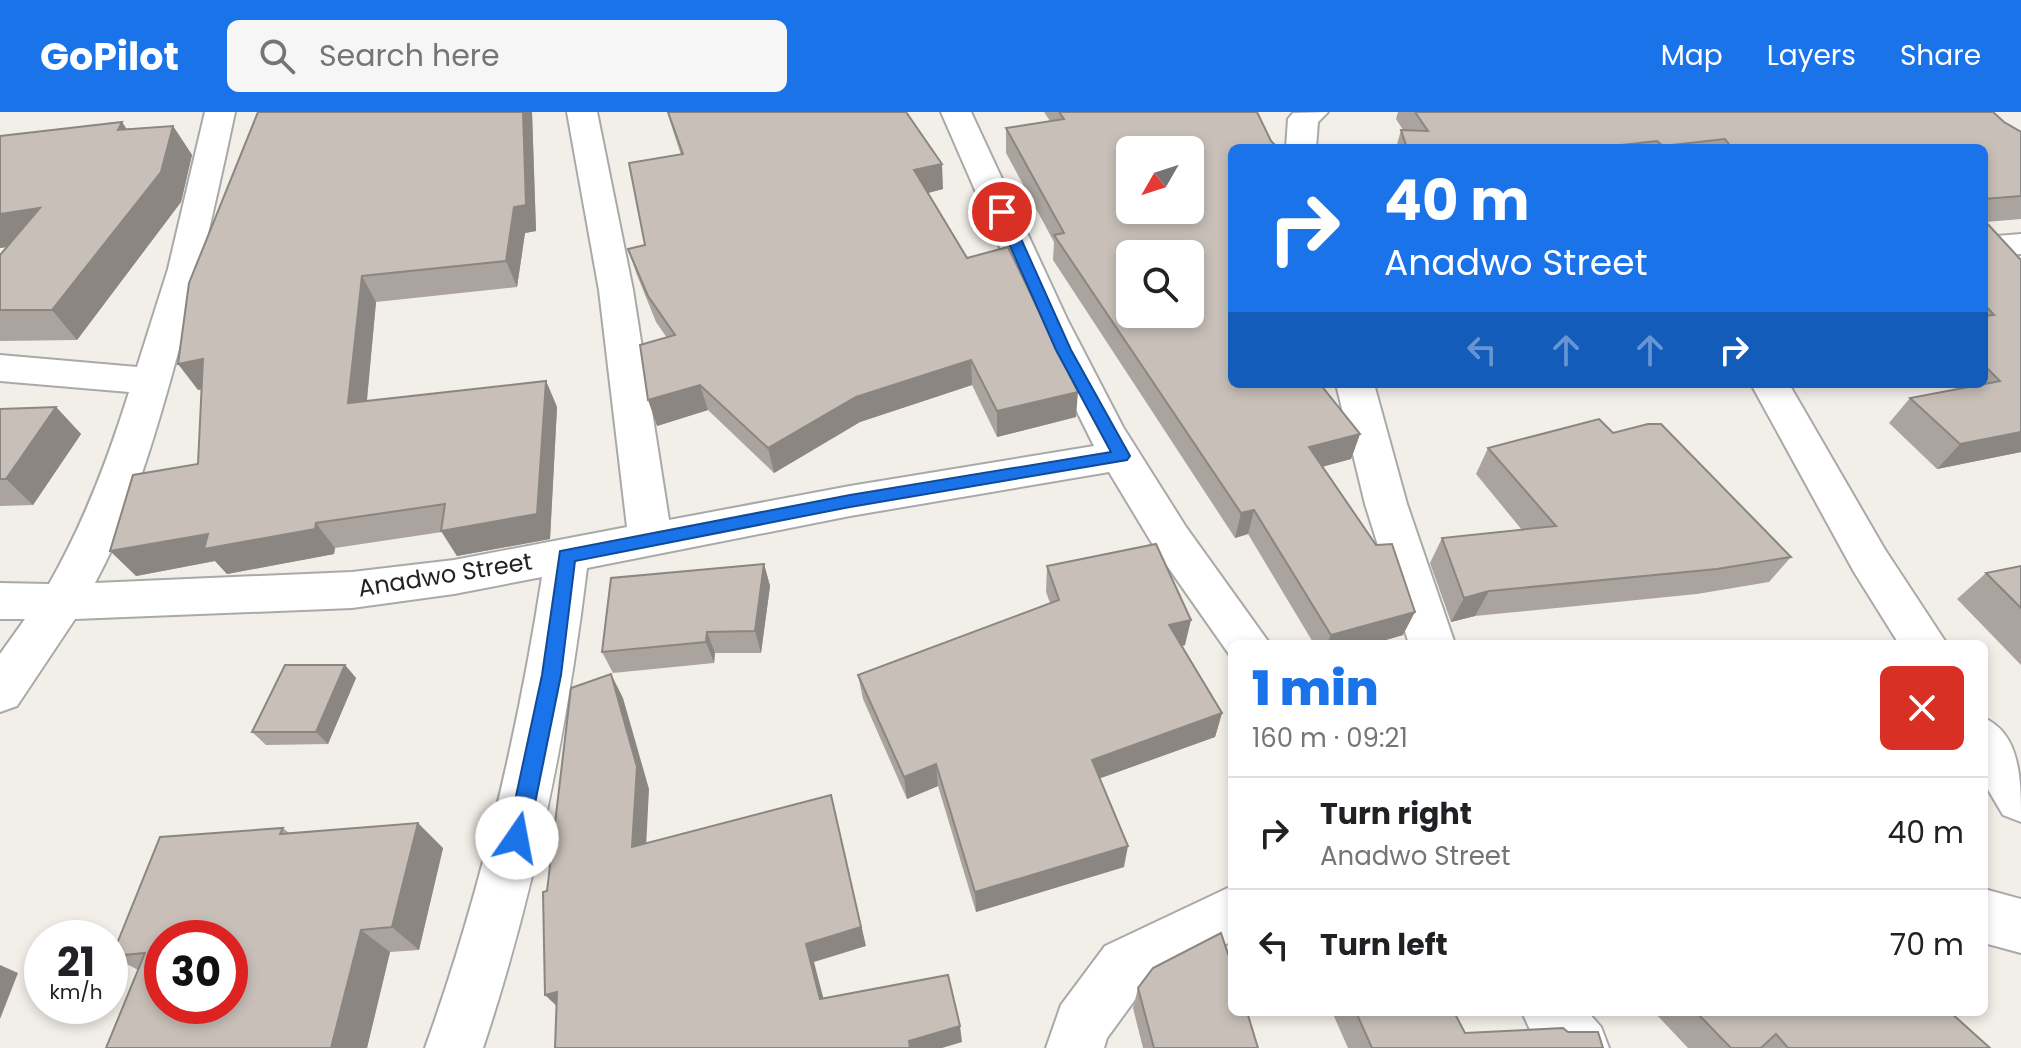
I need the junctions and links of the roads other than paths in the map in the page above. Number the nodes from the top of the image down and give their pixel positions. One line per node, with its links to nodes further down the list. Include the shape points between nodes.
1 (220, 112): 9 (street, via 185,269)
2 (582, 112): 13 (street, via 616,290)
3 (956, 112): 12 (street, via 1064,350)
4 (1313, 112): 5 (street, via 1303,119)
5 (1301, 144)
6 (2021, 244): 7 (street)
7 (1988, 247)
8 (0, 368): 9 (street)
9 (149, 381): 16 (street, via 132,446 97,539)
10 (1356, 388): 18 (street, via 1386,504)
11 (1772, 388): 19 (street, via 1869,560)
12 (1121, 456): 13 (street, Anadwo Street); 17 (street, via 1150,507)
13 (650, 538): 14 (street, Anadwo Street)
14 (567, 556): 16 (street, Anadwo Street, via 352,590); 27 (street, via 552,675 517,838)
15 (0, 601): 16 (street, Anadwo Street)
16 (62, 602): 20 (street)
17 (1244, 640)
18 (1431, 640)
19 (1921, 640)
20 (0, 692)
21 (1988, 745): 22 (street)
22 (2021, 799)
23 (1228, 914): 28 (street, via 1125,966 1081,1025)
24 (1988, 917): 25 (street)
25 (2021, 926)
26 (1554, 1016): 29 (street)
27 (454, 1048)
28 (1075, 1048)
29 (1580, 1048)

